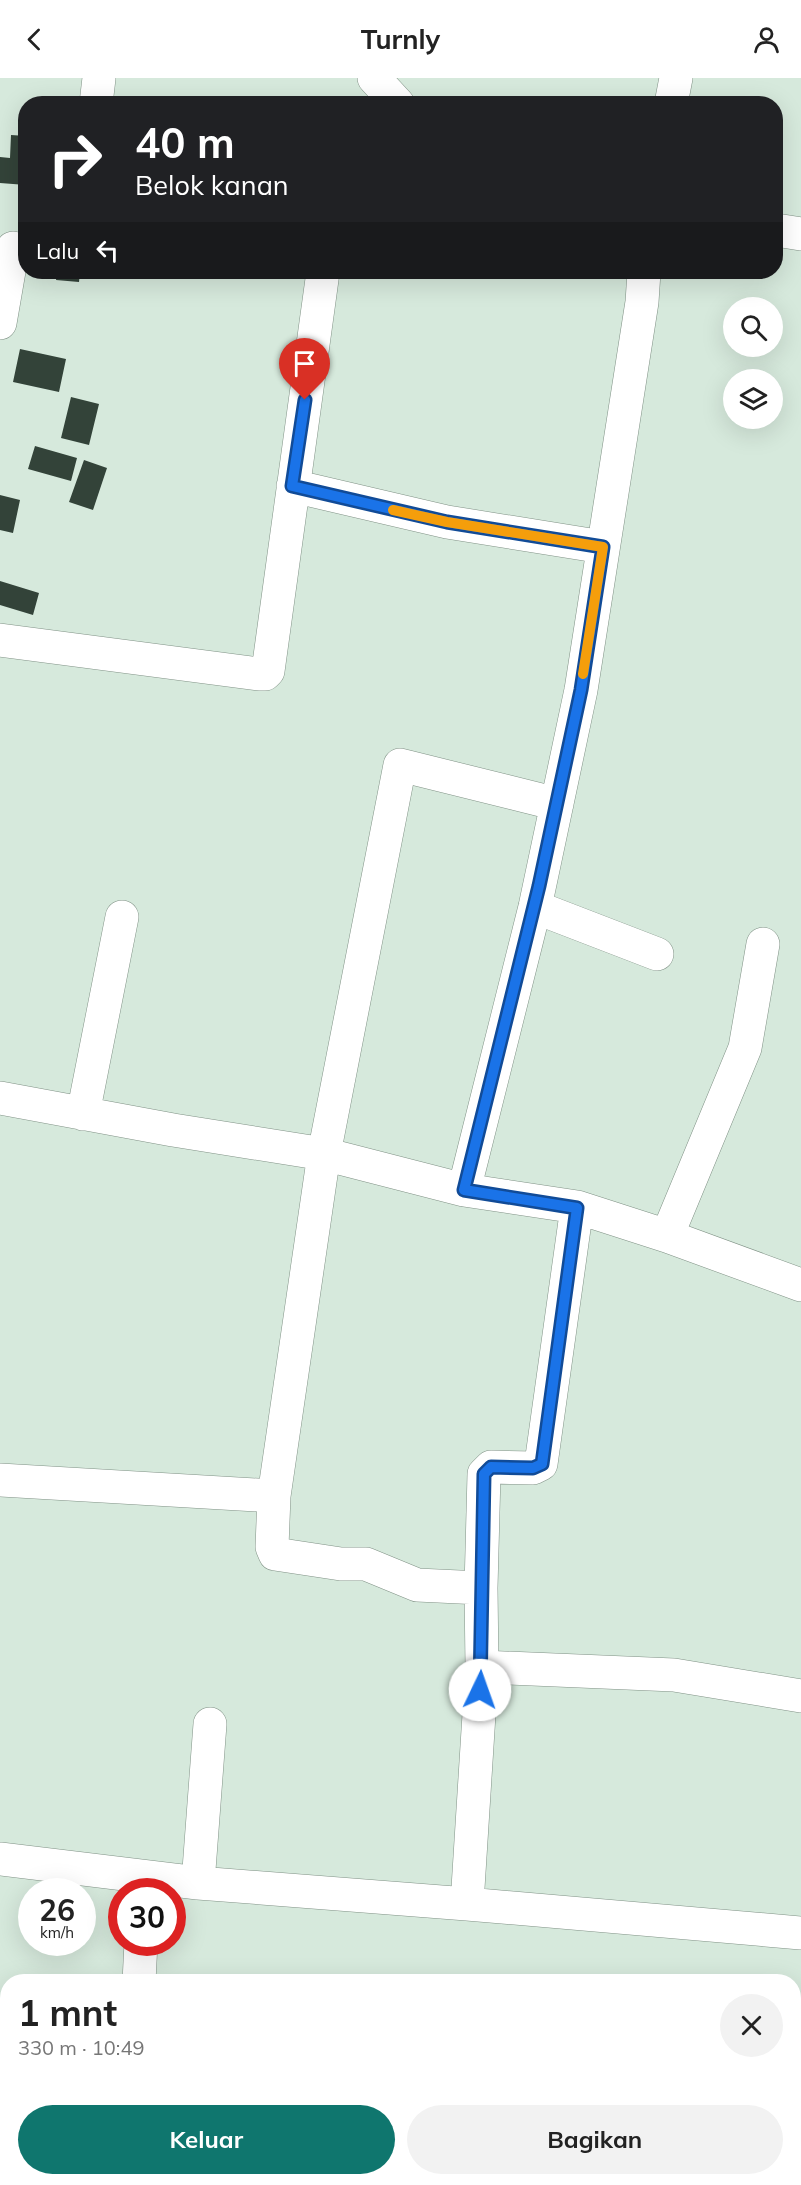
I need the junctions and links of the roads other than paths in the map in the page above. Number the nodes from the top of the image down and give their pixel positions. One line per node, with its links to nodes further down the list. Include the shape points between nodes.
1 (99, 78): 4 (street)
2 (374, 78): 5 (street)
3 (676, 78): 6 (street)
4 (97, 96)
5 (391, 96)
6 (673, 96)
7 (783, 231): 8 (street)
8 (801, 234)
9 (13, 247): 12 (street)
10 (322, 279): 13 (street)
11 (644, 279): 14 (street)
12 (0, 323)
13 (292, 486): 14 (street, via 447,522); 15 (street, via 271,664 265,674)
14 (603, 547): 16 (street, via 581,690)
15 (0, 640)
16 (557, 804): 17 (street); 23 (street, via 399,765)
17 (535, 907): 20 (street); 24 (street)
18 (122, 917): 22 (street)
19 (763, 944): 26 (street, via 745,1048)
20 (657, 954)
21 (0, 1098): 22 (street)
22 (83, 1114): 23 (street)
23 (324, 1154): 24 (street); 29 (street)
24 (464, 1190): 25 (street)
25 (577, 1208): 26 (street); 30 (street, via 542,1464 533,1468 491,1467 484,1474)
26 (667, 1236): 27 (street)
27 (801, 1286)
28 (0, 1480): 29 (street)
29 (274, 1496): 30 (street, via 275,1554 366,1564 417,1586)
30 (481, 1588): 31 (street)
31 (482, 1666): 32 (street, via 674,1676); 38 (street)
32 (801, 1696)
33 (210, 1724): 37 (street)
34 (0, 1859): 35 (street)
35 (109, 1878)
36 (186, 1883): 37 (street)
37 (198, 1883): 38 (street)
38 (466, 1904): 39 (street)
39 (801, 1933)
40 (140, 1956): 41 (street)
41 (139, 1974)

